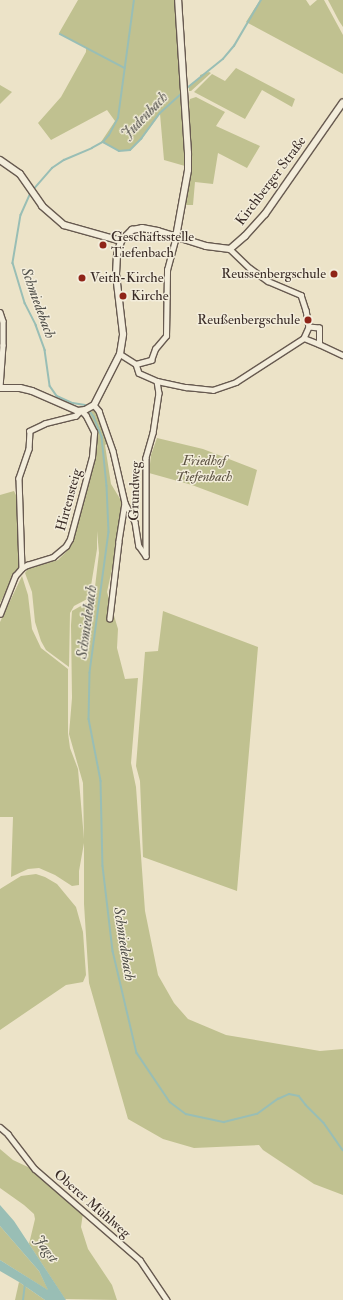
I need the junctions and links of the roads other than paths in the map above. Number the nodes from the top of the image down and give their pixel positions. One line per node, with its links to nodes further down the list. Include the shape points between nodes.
1 (178, 0): 4 (main road, via 188,170)
2 (343, 102): 6 (main road, Kirchberger Straße, via 265,214)
3 (0, 160): 5 (main road, via 20,174 42,206 64,225)
4 (176, 237): 5 (main road, via 142,228 132,230); 6 (main road, via 206,246); 13 (street, via 167,270 166,336 155,349 151,360)
5 (121, 242): 11 (main road, via 116,256 123,334)
6 (230, 249): 8 (street, via 268,281 301,295)
7 (0, 312): 15 (street, via 3,321)
8 (309, 327): 9 (street); 10 (street, via 319,328)
9 (304, 338): 10 (street); 14 (street, via 236,382 214,390)
10 (319, 344): 12 (street)
11 (120, 354): 13 (street); 16 (main road)
12 (343, 356)
13 (136, 364): 14 (street, via 140,373)
14 (157, 380): 18 (street, Grundweg, via 157,411 146,458 146,556 139,546 135,522)
15 (0, 388): 17 (main road, via 32,391 68,407)
16 (92, 406): 17 (main road); 18 (street, via 99,411 113,451)
17 (83, 410): 19 (street, Hirtensteig, via 94,432 92,457 70,539 53,557); 19 (street, via 76,416 45,424 30,431 29,448 20,478)
18 (125, 503): 22 (street)
19 (22, 568): 20 (street, via 15,576)
20 (1, 607): 21 (street)
21 (0, 614)
22 (110, 618)
23 (0, 1127): 24 (street, Oberer Mühlweg, via 35,1169 140,1260)
24 (166, 1300)

